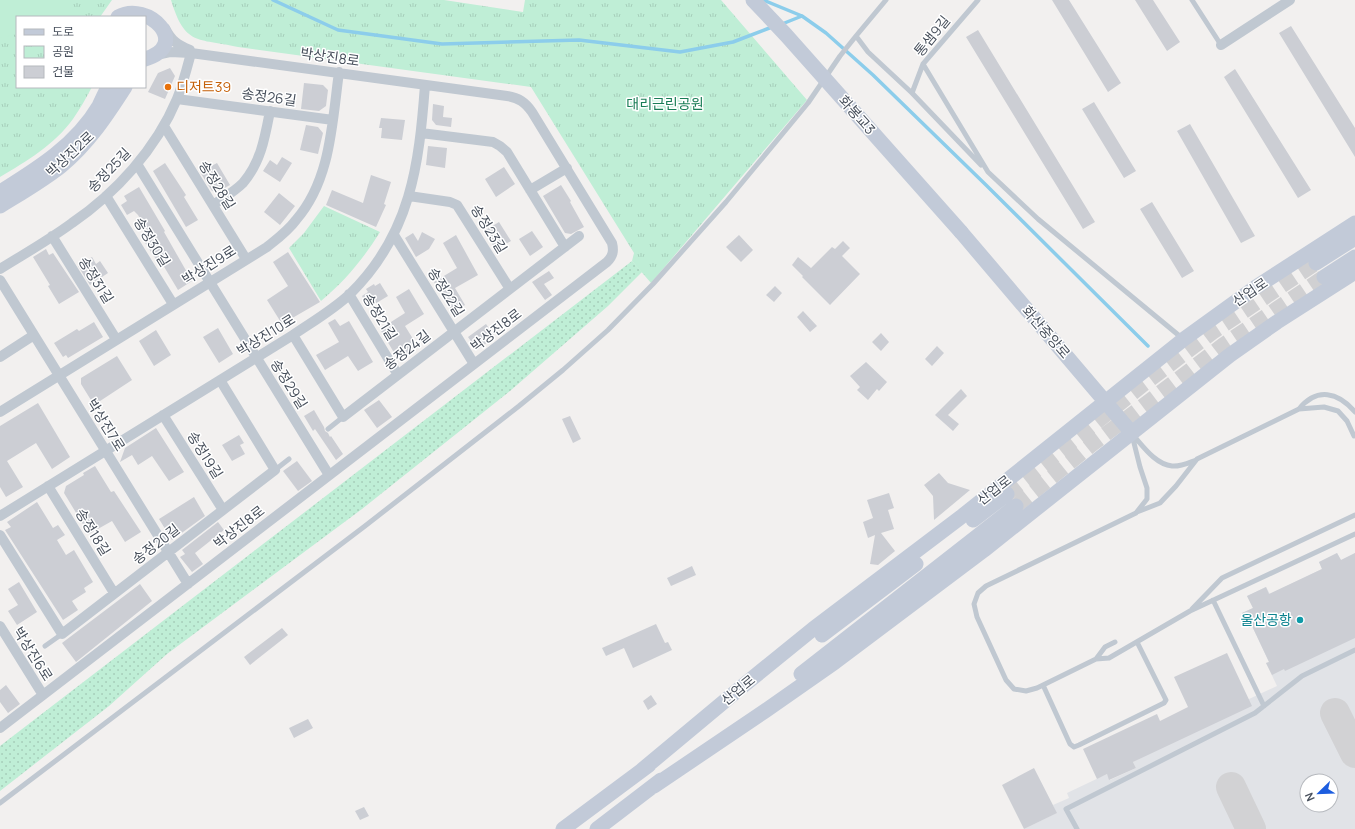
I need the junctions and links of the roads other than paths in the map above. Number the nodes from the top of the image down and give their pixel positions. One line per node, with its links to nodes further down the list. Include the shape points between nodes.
1 (133, 0): 7 (main road)
2 (753, 0): 35 (main road, 화봉교3, bridge)
3 (886, 0): 9 (lane)
4 (978, 0): 14 (lane, 통샘9길)
5 (1192, 0): 10 (lane)
6 (1290, 0): 10 (street)
7 (120, 15): 8 (main road, via 128,9 143,7 151,9)
8 (162, 18): 12 (street, 박상진8로, via 175,43); 13 (main road, via 166,36 164,44)
9 (856, 36): 19 (lane, via 868,52); 104 (lane, via 808,103 694,240 608,330 485,433)
10 (1221, 46)
11 (191, 53): 12 (street, 박상진8로); 13 (street, 박상진8로, via 170,52); 20 (street, 송정25길)
12 (209, 55): 15 (street, 박상진8로)
13 (148, 58)
14 (923, 64): 19 (lane, 통샘9길); 27 (lane)
15 (339, 72): 16 (street, 박상진8로); 22 (street, 박상진9로)
16 (425, 85): 24 (street, 박상진10로); 26 (street, 박상진8로, via 521,100 528,105)
17 (108, 88): 29 (main road, 박상진2로, via 87,122 55,156)
18 (124, 88): 33 (main road, 박상진2로, via 96,130 63,165)
19 (912, 93): 27 (lane)
20 (177, 99): 21 (street, 송정26길); 23 (street, 송정25길)
21 (270, 111): 22 (street, 송정26길); 32 (street, via 262,150 251,172 233,191)
22 (333, 120): 42 (street, 박상진9로, via 322,174 307,206 283,234)
23 (164, 126): 25 (street, 송정25길); 32 (street, 송정28길)
24 (421, 133): 28 (street, via 493,142 507,152); 31 (street, 박상진10로)
25 (137, 164): 30 (street, 송정25길); 48 (street, 송정29길)
26 (567, 168): 28 (street); 59 (street, 박상진8로, via 612,243 611,258)
27 (988, 172): 56 (lane, via 1038,219)
28 (530, 190): 40 (street)
29 (0, 192)
30 (106, 196): 37 (street, 송정25길); 51 (street, 송정30길)
31 (409, 196): 36 (street, 박상진10로); 49 (street, 송정23길, via 450,202 460,207)
32 (213, 205): 42 (street, 송정28길)
33 (0, 206)
34 (1355, 223): 56 (main road, 산업로, via 1256,287)
35 (961, 232): 63 (main road, 화산중앙로)
36 (394, 234): 50 (street, 박상진10로, via 376,263); 52 (street, 송정22길)
37 (52, 236): 44 (street, 송정25길); 55 (street, 송정31길)
38 (580, 236): 40 (street, 송정24길)
39 (1355, 238): 43 (main road)
40 (565, 246): 49 (street, 송정24길)
41 (1355, 257): 46 (main road)
42 (246, 259): 48 (street, 박상진9로)
43 (1316, 263)
44 (0, 269)
45 (1355, 272): 70 (main road, 산업로, via 1230,355)
46 (1324, 276)
47 (0, 280): 53 (street, 박상진7로)
48 (209, 281): 51 (street, 박상진9로); 58 (street, 송정29길)
49 (510, 289): 52 (street, 송정24길)
50 (349, 294): 54 (street, 박상진10로); 61 (street, 송정21길)
51 (173, 304): 55 (street, 박상진9로)
52 (454, 332): 59 (street, 송정22길); 61 (street, 송정24길)
53 (34, 335): 57 (street); 60 (street, 박상진7로)
54 (293, 335): 58 (street, 박상진10로); 68 (street)
55 (116, 339): 60 (street, 박상진9로)
56 (1184, 339): 63 (main road, 산업로)
57 (0, 357)
58 (256, 357): 62 (street, 박상진10로); 76 (street, 송정29길)
59 (474, 364): 76 (street, 박상진8로)
60 (59, 375): 65 (street, 박상진9로); 72 (street, 박상진7로)
61 (398, 375): 68 (street, 송정24길)
62 (220, 380): 67 (street, 박상진10로); 75 (street)
63 (1106, 402): 70 (main road, 화산중앙로); 102 (main road, 산업로, via 802,639)
64 (1299, 409): 66 (lane, via 1306,400 1317,395 1331,394 1348,403); 71 (lane, via 1324,407 1338,411 1347,421); 74 (lane)
65 (0, 412)
66 (1355, 412)
67 (163, 415): 72 (street, 박상진10로); 80 (street, 송정19길)
68 (343, 417): 69 (lane)
69 (328, 429)
70 (1131, 432): 74 (lane, via 1148,452 1161,462 1171,466 1183,465); 81 (lane, via 1147,488 1147,499); 103 (main road, 산업로, via 984,550 847,653)
71 (1354, 436)
72 (105, 450): 77 (street, 박상진10로); 86 (street, 박상진7로)
73 (289, 459): 75 (lane)
74 (1197, 459): 81 (lane, via 1160,503)
75 (275, 470): 80 (street, 송정20길)
76 (329, 475): 87 (street, 박상진8로)
77 (48, 486): 83 (street, 박상진10로); 88 (street, 송정18길)
78 (1007, 494): 102 (main road, 산업로)
79 (1016, 506): 103 (main road, 산업로)
80 (223, 510): 86 (street, 송정20길)
81 (1136, 513): 98 (lane, via 986,586 978,593 974,604 977,617 1006,680 1014,689 1026,691)
82 (1355, 515): 90 (lane, via 1222,578)
83 (0, 516)
84 (1355, 534): 89 (lane)
85 (0, 535): 92 (street)
86 (168, 552): 87 (street, 박상진7로); 88 (street, 송정20길)
87 (188, 584): 99 (street, 박상진8로)
88 (114, 593): 92 (street, 송정20길)
89 (1213, 600): 90 (lane); 100 (lane)
90 (1190, 611): 94 (lane)
91 (0, 626): 99 (street, 박상진6로)
92 (62, 634): 95 (lane)
93 (1115, 642): 97 (lane, via 1105,647)
94 (1137, 642): 97 (lane, via 1109,658); 98 (lane, via 1166,700 1079,745 1070,744)
95 (45, 646)
96 (1355, 650): 100 (lane, via 1302,676)
97 (1096, 659): 98 (lane)
98 (1043, 685)
99 (43, 696): 101 (street, 박상진8로)
100 (1264, 706): 107 (lane, via 1255,713 1066,808)
101 (0, 728)
102 (642, 770): 105 (main road, 산업로)
103 (654, 786): 106 (main road, 산업로)
104 (0, 803)
105 (563, 829)
106 (597, 829)
107 (1077, 829)

